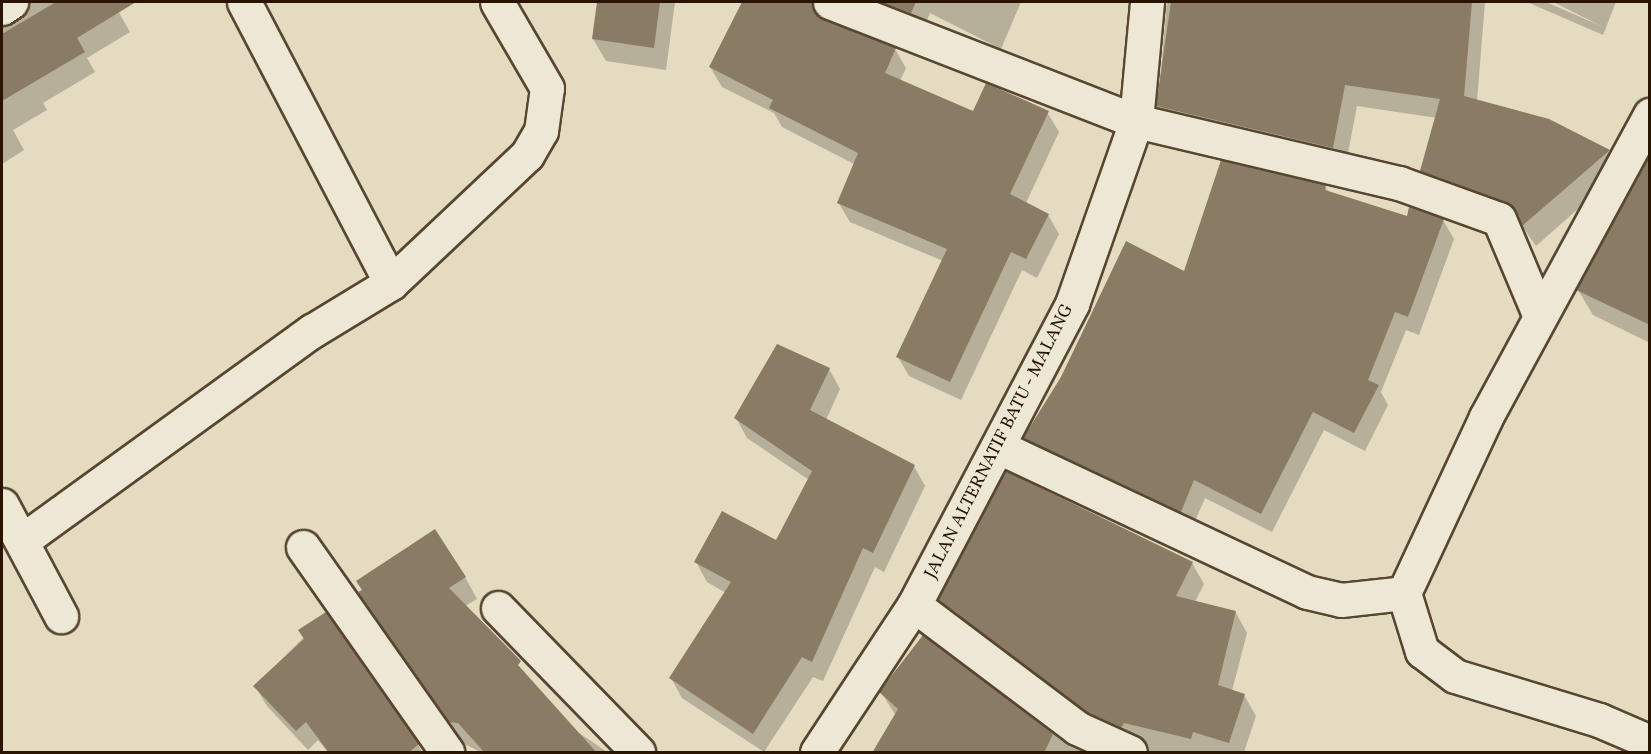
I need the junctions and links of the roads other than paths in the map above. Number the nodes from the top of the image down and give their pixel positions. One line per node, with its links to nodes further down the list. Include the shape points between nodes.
1 (11, 2): 6 (street)
2 (244, 2): 9 (street)
3 (497, 2): 9 (street, via 547,88 541,131 526,155 471,212)
4 (830, 2): 8 (street)
5 (1147, 2): 8 (street, JALAN ALTERNATIF BATU - MALANG)
6 (2, 8)
7 (1650, 116): 10 (street)
8 (1136, 121): 10 (street, via 1399,183 1485,213); 11 (street, JALAN ALTERNATIF BATU - MALANG, via 1072,304)
9 (391, 283): 13 (street, via 312,331)
10 (1539, 314): 15 (street)
11 (1000, 448): 15 (street, via 1307,592 1341,600); 16 (street, JALAN ALTERNATIF BATU - MALANG)
12 (2, 505): 13 (street)
13 (23, 540): 18 (street)
14 (303, 547): 20 (street)
15 (1404, 593): 19 (street, via 1422,651 1455,676 1599,720)
16 (914, 605): 22 (street, JALAN ALTERNATIF BATU - MALANG); 23 (street, via 1077,728)
17 (498, 608): 21 (street)
18 (61, 616)
19 (1650, 742)
20 (447, 753)
21 (638, 753)
22 (817, 753)
23 (1130, 753)

